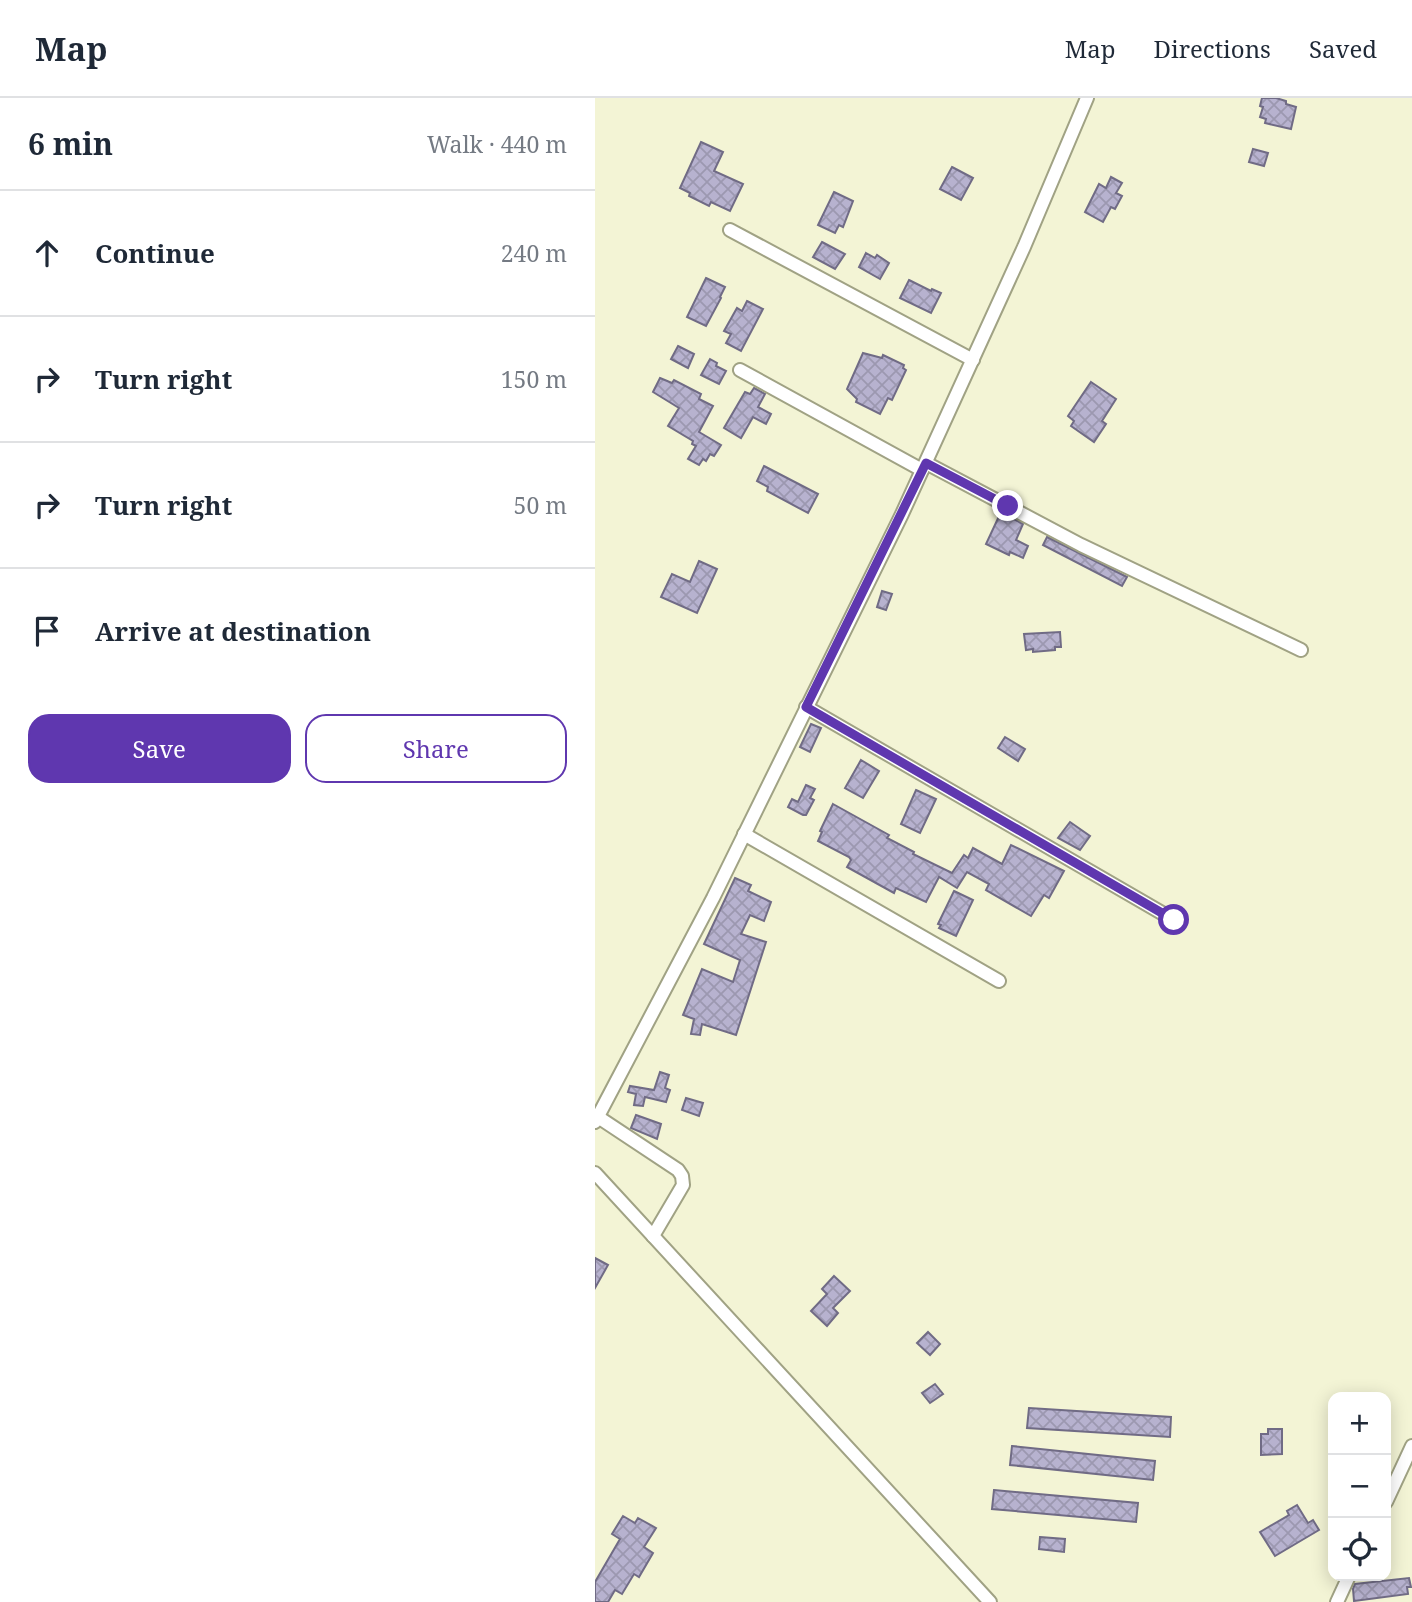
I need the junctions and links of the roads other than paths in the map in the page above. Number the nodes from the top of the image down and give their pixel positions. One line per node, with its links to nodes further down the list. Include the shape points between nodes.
1 (1087, 98): 3 (street)
2 (730, 230): 3 (street)
3 (973, 360): 5 (street)
4 (740, 370): 5 (street)
5 (924, 467): 6 (street); 7 (street)
6 (1301, 650)
7 (806, 707): 8 (street); 9 (street)
8 (744, 834): 10 (street); 11 (street)
9 (1174, 920)
10 (999, 981)
11 (596, 1120): 13 (street, via 682,1176 683,1185)
12 (595, 1173): 13 (street)
13 (653, 1236): 17 (street)
14 (1412, 1446): 15 (street)
15 (1391, 1491)
16 (1347, 1581): 18 (street)
17 (989, 1602)
18 (1337, 1602)

